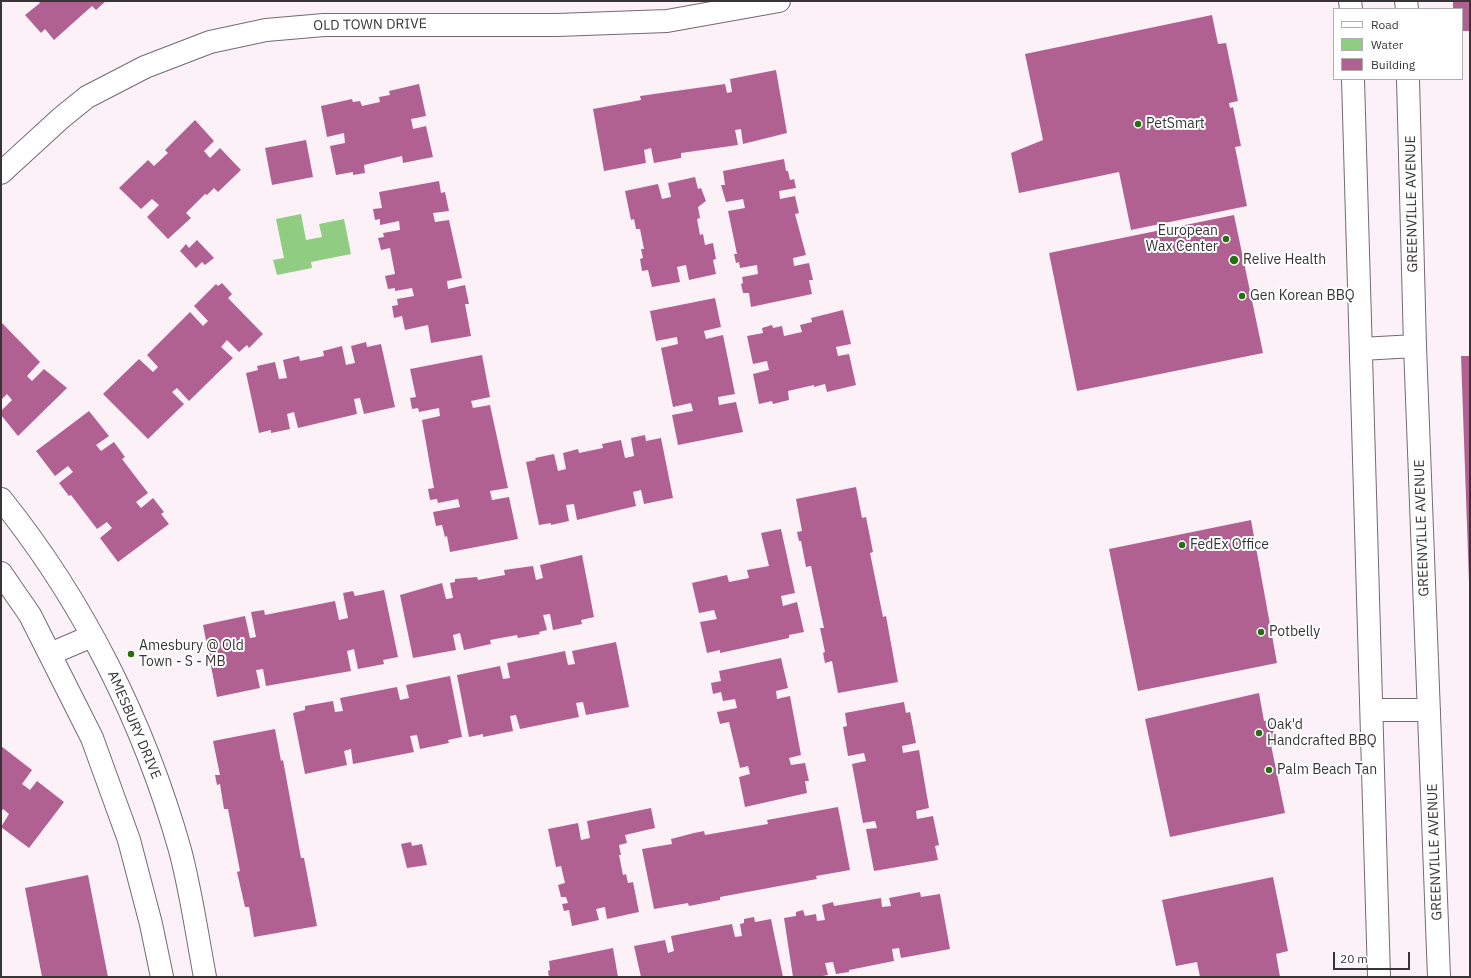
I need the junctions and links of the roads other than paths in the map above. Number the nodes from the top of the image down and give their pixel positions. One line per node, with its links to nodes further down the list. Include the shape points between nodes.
1 (779, 1): 4 (main road, OLD TOWN DRIVE, via 667,21 557,25 324,25 266,30 210,42 145,67 86,97)
2 (1353, 80): 6 (main road)
3 (1408, 80): 5 (main road, GREENVILLE AVENUE)
4 (1, 173)
5 (1415, 346): 6 (main road); 12 (main road, GREENVILLE AVENUE)
6 (1361, 349): 11 (main road)
7 (1, 499): 9 (main road, AMESBURY DRIVE, via 61,583)
8 (1, 573): 10 (main road, via 30,615)
9 (92, 636): 10 (main road); 14 (main road, AMESBURY DRIVE, via 125,697 164,796 180,852)
10 (50, 654): 13 (main road, via 92,738 129,840)
11 (1372, 710): 12 (main road); 15 (main road)
12 (1430, 710): 16 (main road, GREENVILLE AVENUE)
13 (162, 977)
14 (205, 977)
15 (1379, 977)
16 (1439, 977)

